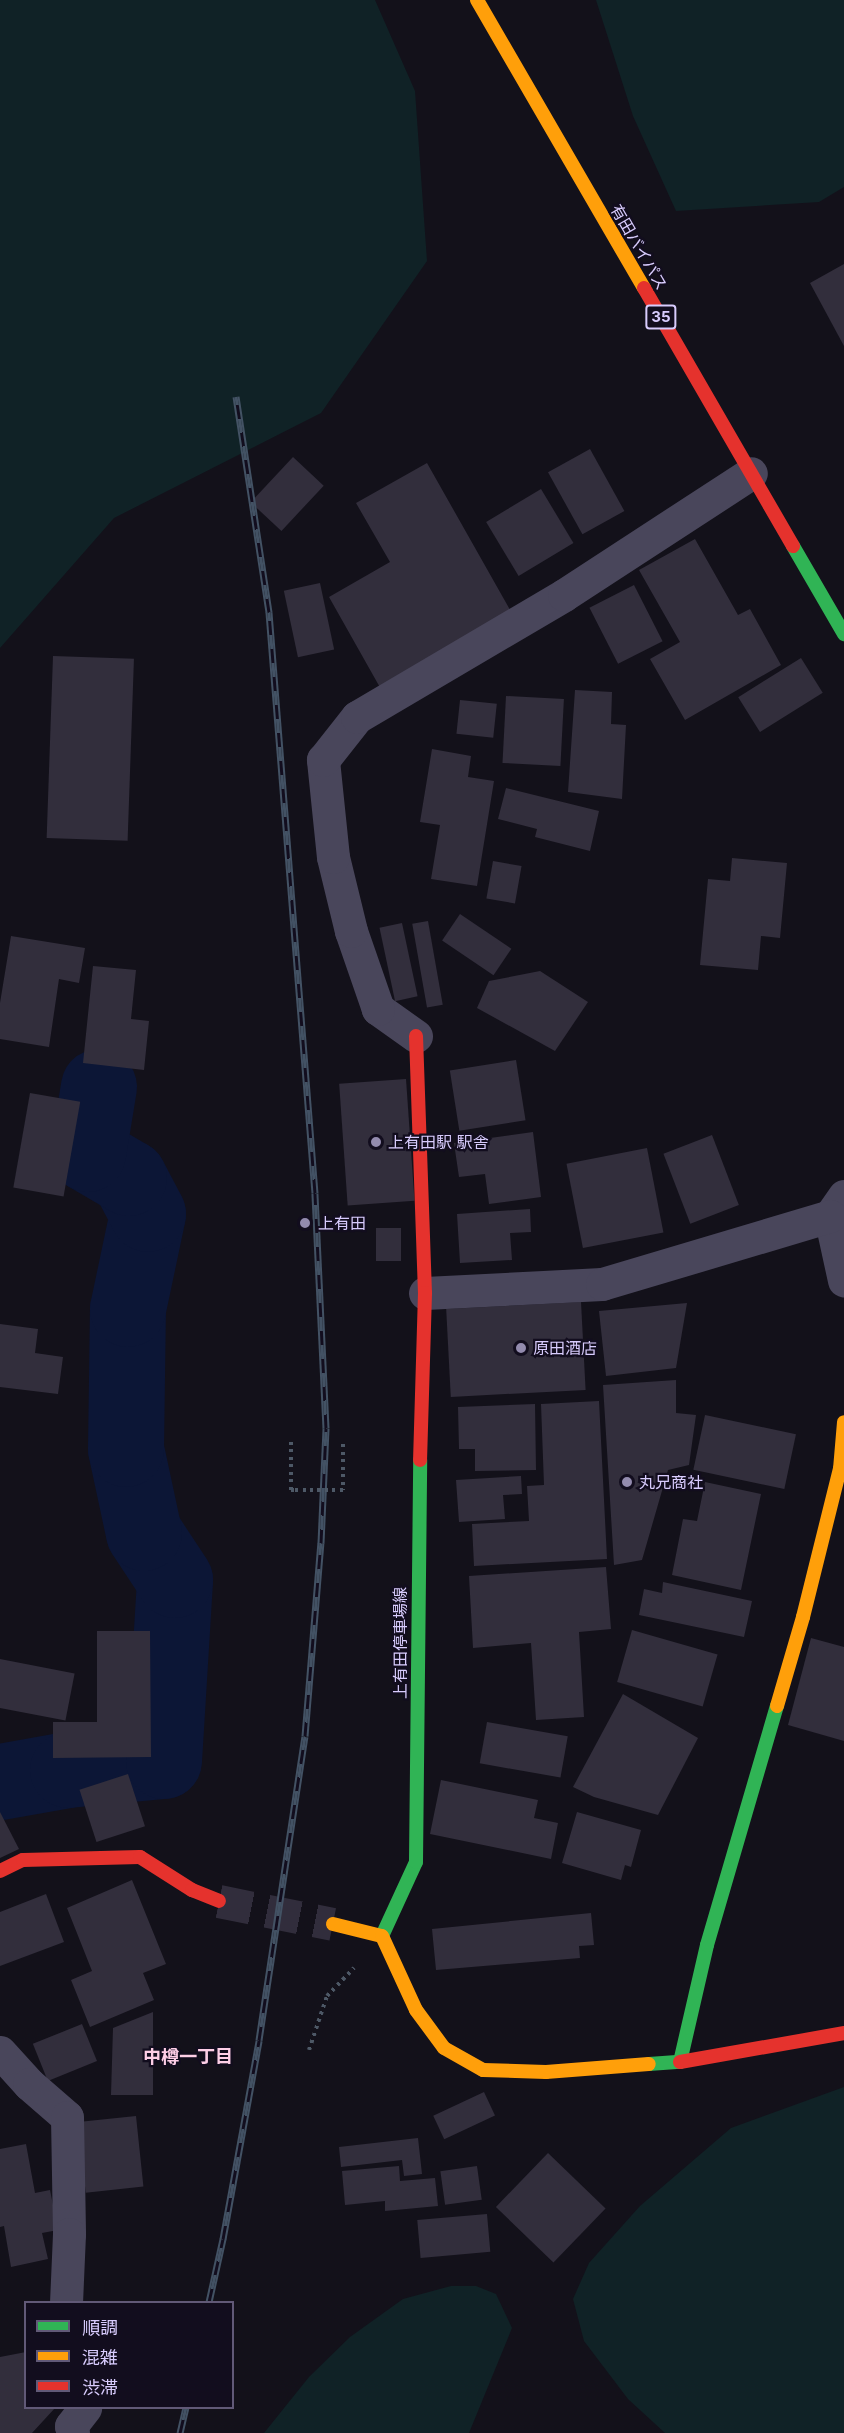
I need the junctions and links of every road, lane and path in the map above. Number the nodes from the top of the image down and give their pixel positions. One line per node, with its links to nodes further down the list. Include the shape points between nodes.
1 (477, 0): 2 (main road, 有田バイパス / 35)
2 (751, 473): 3 (main road, 有田バイパス / 35); 4 (street, via 564,595 357,717 323,760 333,857 351,931 378,1009)
3 (844, 634)
4 (416, 1035): 7 (main road, 上有田停車場線)
5 (837, 1206): 6 (street); 7 (street, via 602,1284)
6 (844, 1280)
7 (425, 1293): 14 (main road, 上有田停車場線, via 417,1571 416,1862)
8 (844, 1422): 19 (main road, via 840,1469 803,1617 707,1945)
9 (291, 1442): 10 (path, bridge, via 291,1490 343,1490)
10 (343, 1444)
11 (0, 1871): 12 (main road, via 23,1860 140,1857 192,1890)
12 (219, 1900)
13 (333, 1924): 14 (main road)
14 (382, 1936): 19 (main road, via 416,2010 444,2048 483,2070 546,2072)
15 (361, 1960): 17 (path, via 327,1996)
16 (844, 2032): 19 (main road)
17 (309, 2050)
18 (0, 2052): 20 (street, via 67,2118)
19 (680, 2062)
20 (66, 2301)

